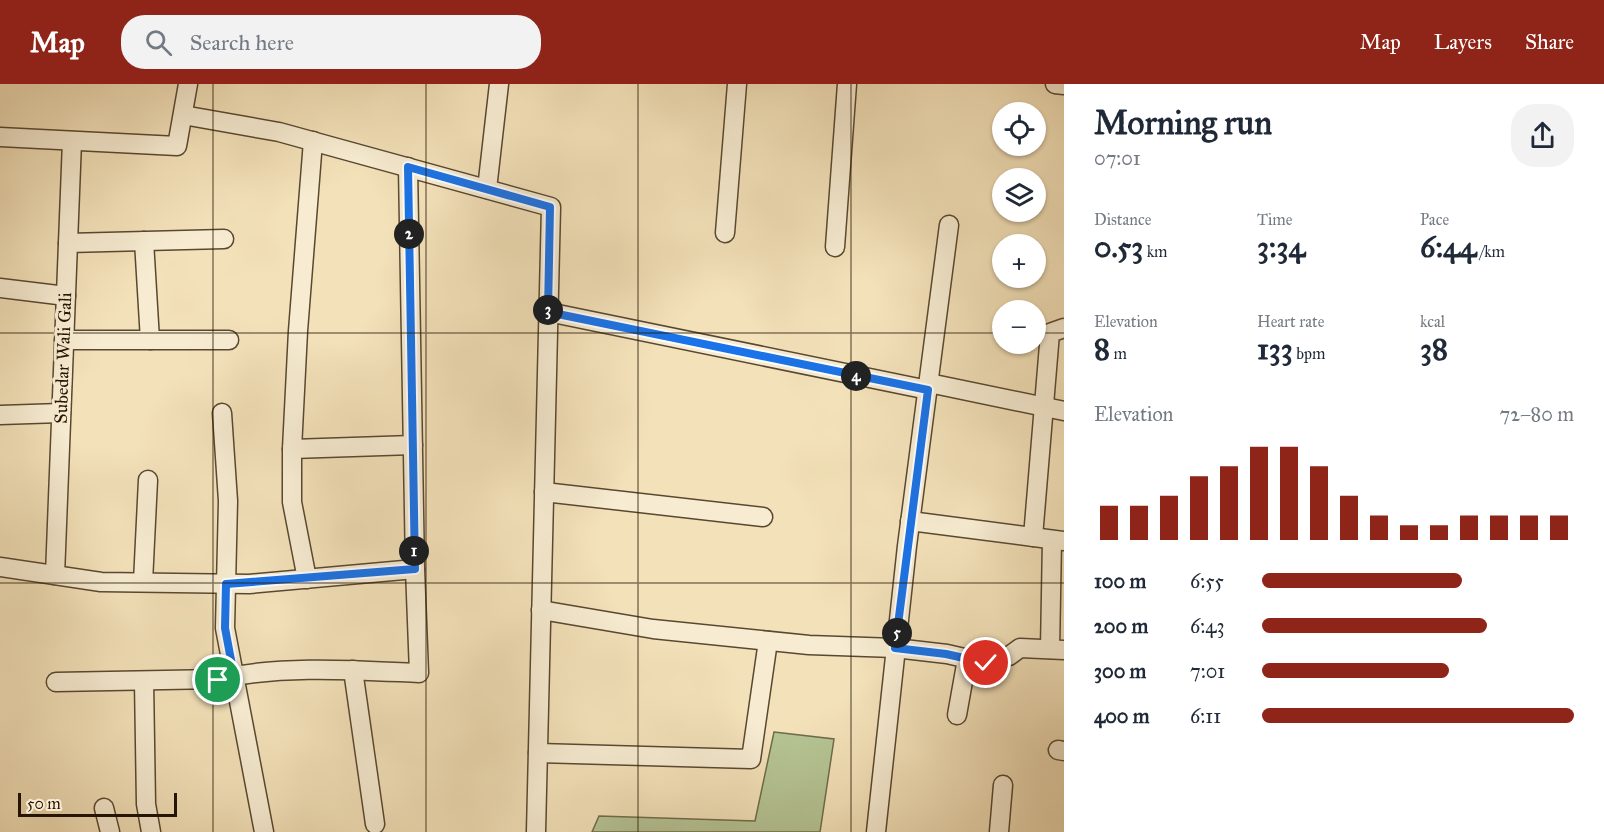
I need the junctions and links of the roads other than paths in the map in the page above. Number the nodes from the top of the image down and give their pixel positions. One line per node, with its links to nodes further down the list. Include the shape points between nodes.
1 (188, 84): 7 (street)
2 (499, 84): 12 (street)
3 (737, 84): 14 (street)
4 (847, 84): 18 (street)
5 (1055, 84): 6 (street)
6 (1064, 85)
7 (183, 115): 9 (street, via 177,146); 10 (street)
8 (0, 138): 9 (street)
9 (72, 141): 17 (street, Subedar Wali Gali)
10 (313, 141): 11 (street); 33 (street)
11 (408, 167): 12 (street); 32 (street)
12 (487, 189): 21 (street, via 550,207)
13 (949, 225): 26 (street)
14 (725, 233)
15 (224, 239): 16 (street)
16 (144, 241): 17 (street); 24 (street)
17 (68, 243): 20 (street, Subedar Wali Gali)
18 (835, 247)
19 (0, 288): 20 (street)
20 (66, 296): 23 (street, Subedar Wali Gali)
21 (548, 312): 26 (street); 35 (street)
22 (1064, 328): 27 (street, via 1050,333)
23 (64, 339): 24 (street); 29 (street, Subedar Wali Gali)
24 (150, 340): 25 (street)
25 (229, 340)
26 (928, 387): 27 (street); 37 (street)
27 (1044, 407): 28 (street); 38 (street)
28 (1064, 411)
29 (61, 413): 31 (street); 42 (street, Subedar Wali Gali)
30 (222, 413): 45 (street, via 228,501)
31 (0, 415)
32 (413, 445): 33 (street); 41 (street)
33 (292, 448): 43 (street, via 292,502)
34 (147, 480): 44 (street)
35 (544, 492): 36 (street); 46 (street)
36 (763, 517)
37 (910, 521): 38 (street); 48 (street)
38 (1033, 537): 39 (street)
39 (1058, 541): 49 (street)
40 (0, 567): 42 (street)
41 (415, 569): 43 (street); 51 (street, via 419,673)
42 (55, 575): 44 (street, via 101,582)
43 (307, 579): 45 (street)
44 (143, 582): 45 (street)
45 (226, 584): 52 (street, via 225,628)
46 (541, 610): 47 (street); 56 (street)
47 (768, 641): 48 (street); 56 (street, via 751,759)
48 (895, 648): 50 (street); 64 (street)
49 (1057, 650): 50 (street, via 1020,648 986,663)
50 (967, 659): 55 (street)
51 (352, 670): 52 (street); 59 (street)
52 (234, 676): 53 (street, via 218,680); 62 (street)
53 (144, 681): 54 (street); 61 (street, via 146,804)
54 (56, 682)
55 (957, 715)
56 (538, 753): 63 (street)
57 (1003, 784): 65 (street)
58 (104, 808): 60 (street)
59 (375, 824)
60 (110, 832)
61 (151, 832)
62 (264, 832)
63 (536, 832)
64 (876, 832)
65 (999, 832)

